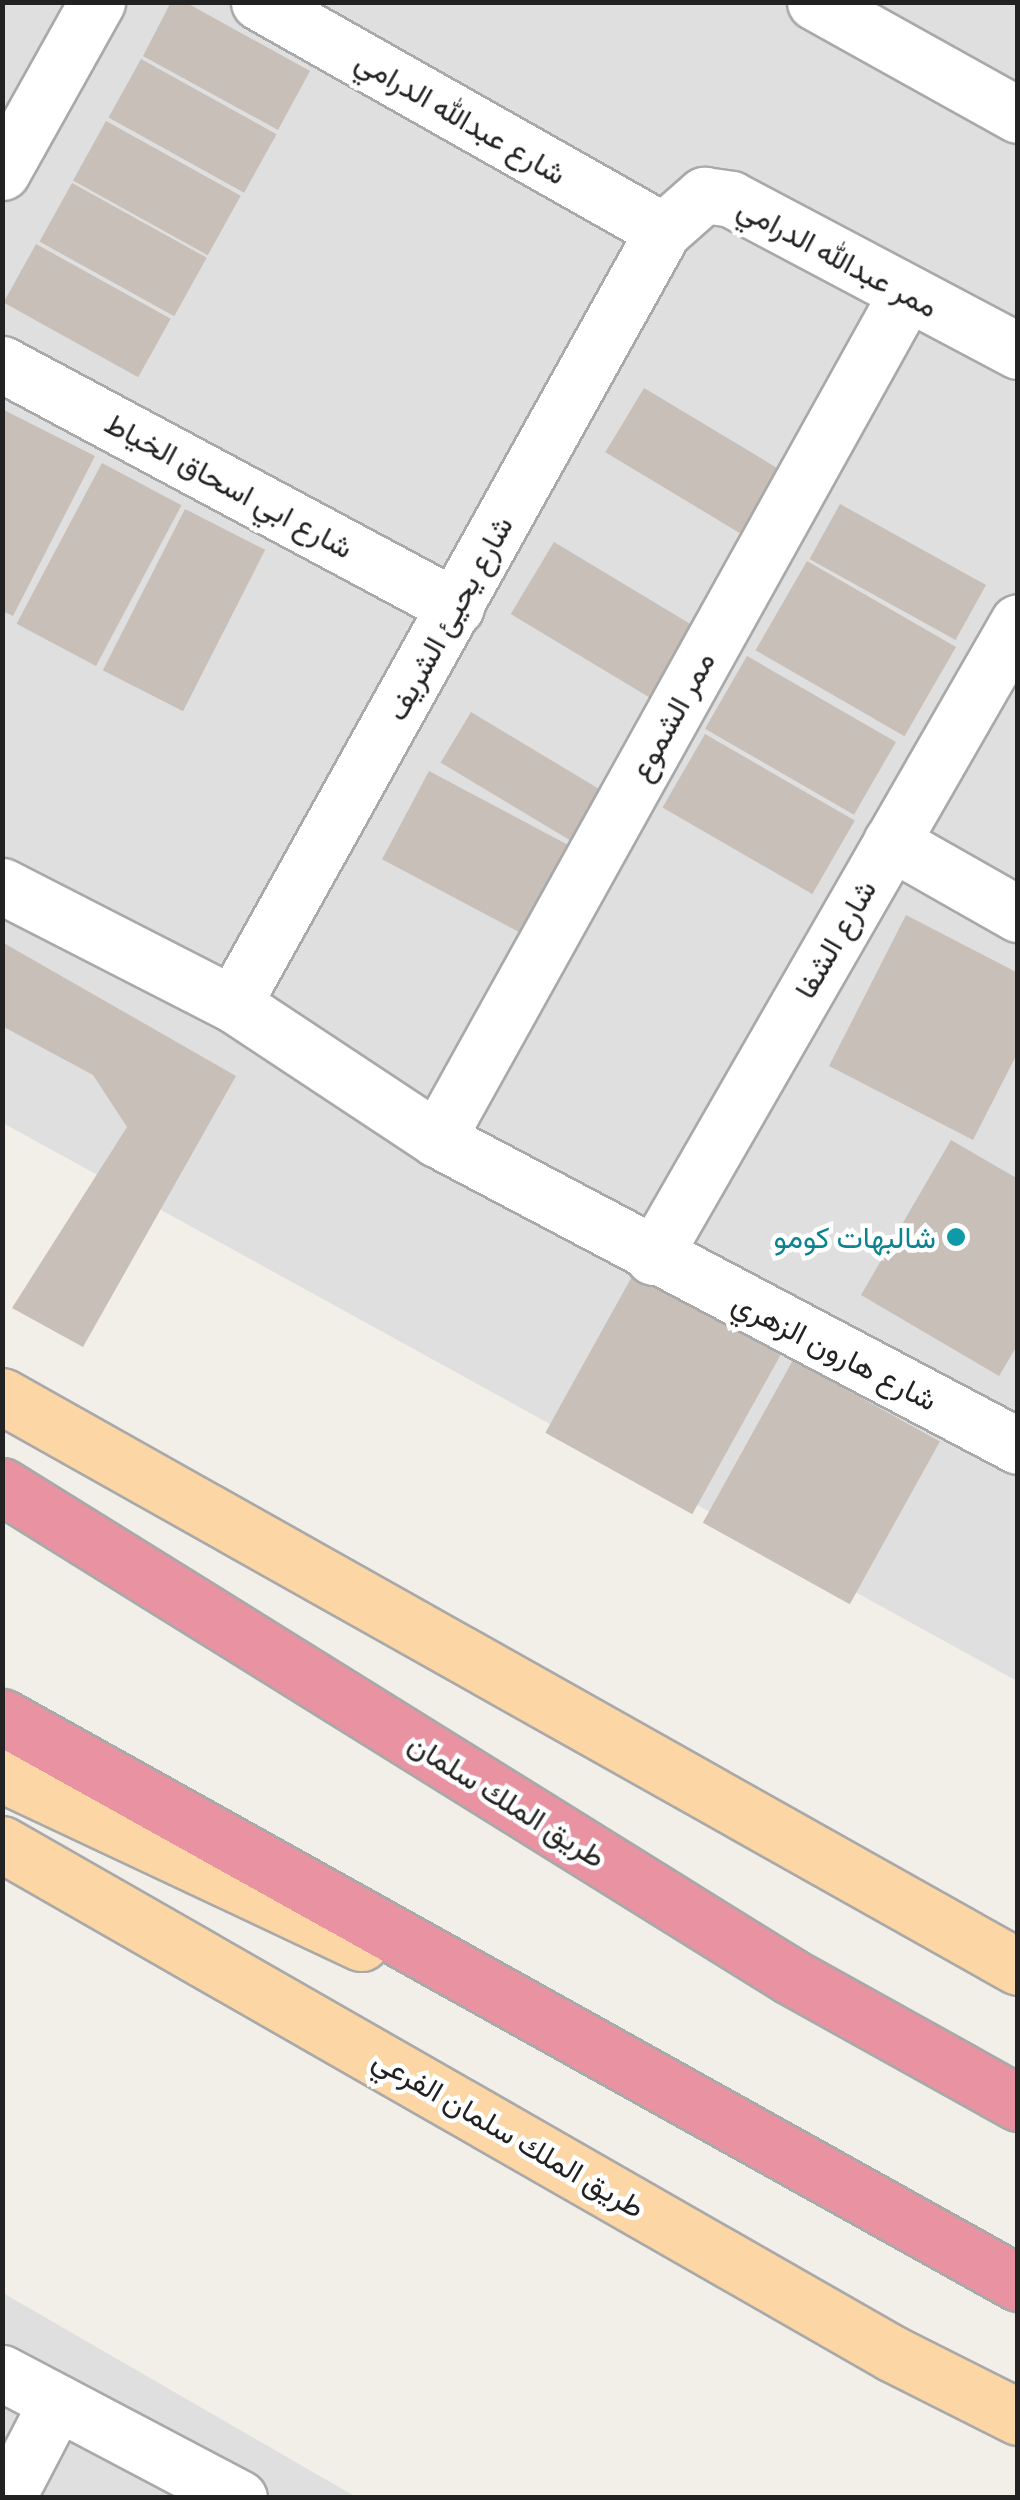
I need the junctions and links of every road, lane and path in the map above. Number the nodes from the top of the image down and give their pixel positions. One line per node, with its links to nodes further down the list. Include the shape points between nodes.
1 (96, 2): 5 (street)
2 (259, 2): 6 (street, شارع عبدالله الدرامي)
3 (816, 2): 4 (street)
4 (1018, 115)
5 (2, 172)
6 (663, 231): 7 (street, ممر عبدالله الدرامي, via 704,195 732,199); 10 (street, شارع يحيئ الشريف)
7 (907, 293): 8 (street, ممر عبدالله الدرامي); 16 (street, ممر الشموع)
8 (1018, 352)
9 (2, 364): 10 (street, شارع ابي اسحاق الخياط)
10 (456, 607): 15 (street, شارع يحيئ الشريف)
11 (1018, 622): 12 (street, شارع الشفا)
12 (890, 842): 14 (street); 17 (street, شارع الشفا)
13 (2, 886): 15 (street, شارع هارون الزهري)
14 (1018, 914)
15 (233, 1004): 16 (street, شارع هارون الزهري)
16 (437, 1139): 17 (street, شارع هارون الزهري)
17 (653, 1257): 19 (street, شارع هارون الزهري)
18 (2, 1396): 24 (main road)
19 (1018, 1446)
20 (2, 1486): 26 (highway, طريق الملك سلمان, via 790,1976)
21 (2, 1717): 25 (highway)
22 (2, 1774): 25 (main road)
23 (2, 1844): 28 (main road, طريق الملك سلمان الفرعي)
24 (1018, 1967)
25 (666, 2087): 27 (highway)
26 (1018, 2103)
27 (1018, 2283)
28 (894, 2354): 31 (main road, طريق الملك سلمان الفرعي); 32 (main road)
29 (2, 2374): 30 (street)
30 (58, 2402): 33 (street); 34 (street)
31 (1018, 2418)
32 (1018, 2439)
33 (7, 2498)
34 (239, 2498)

